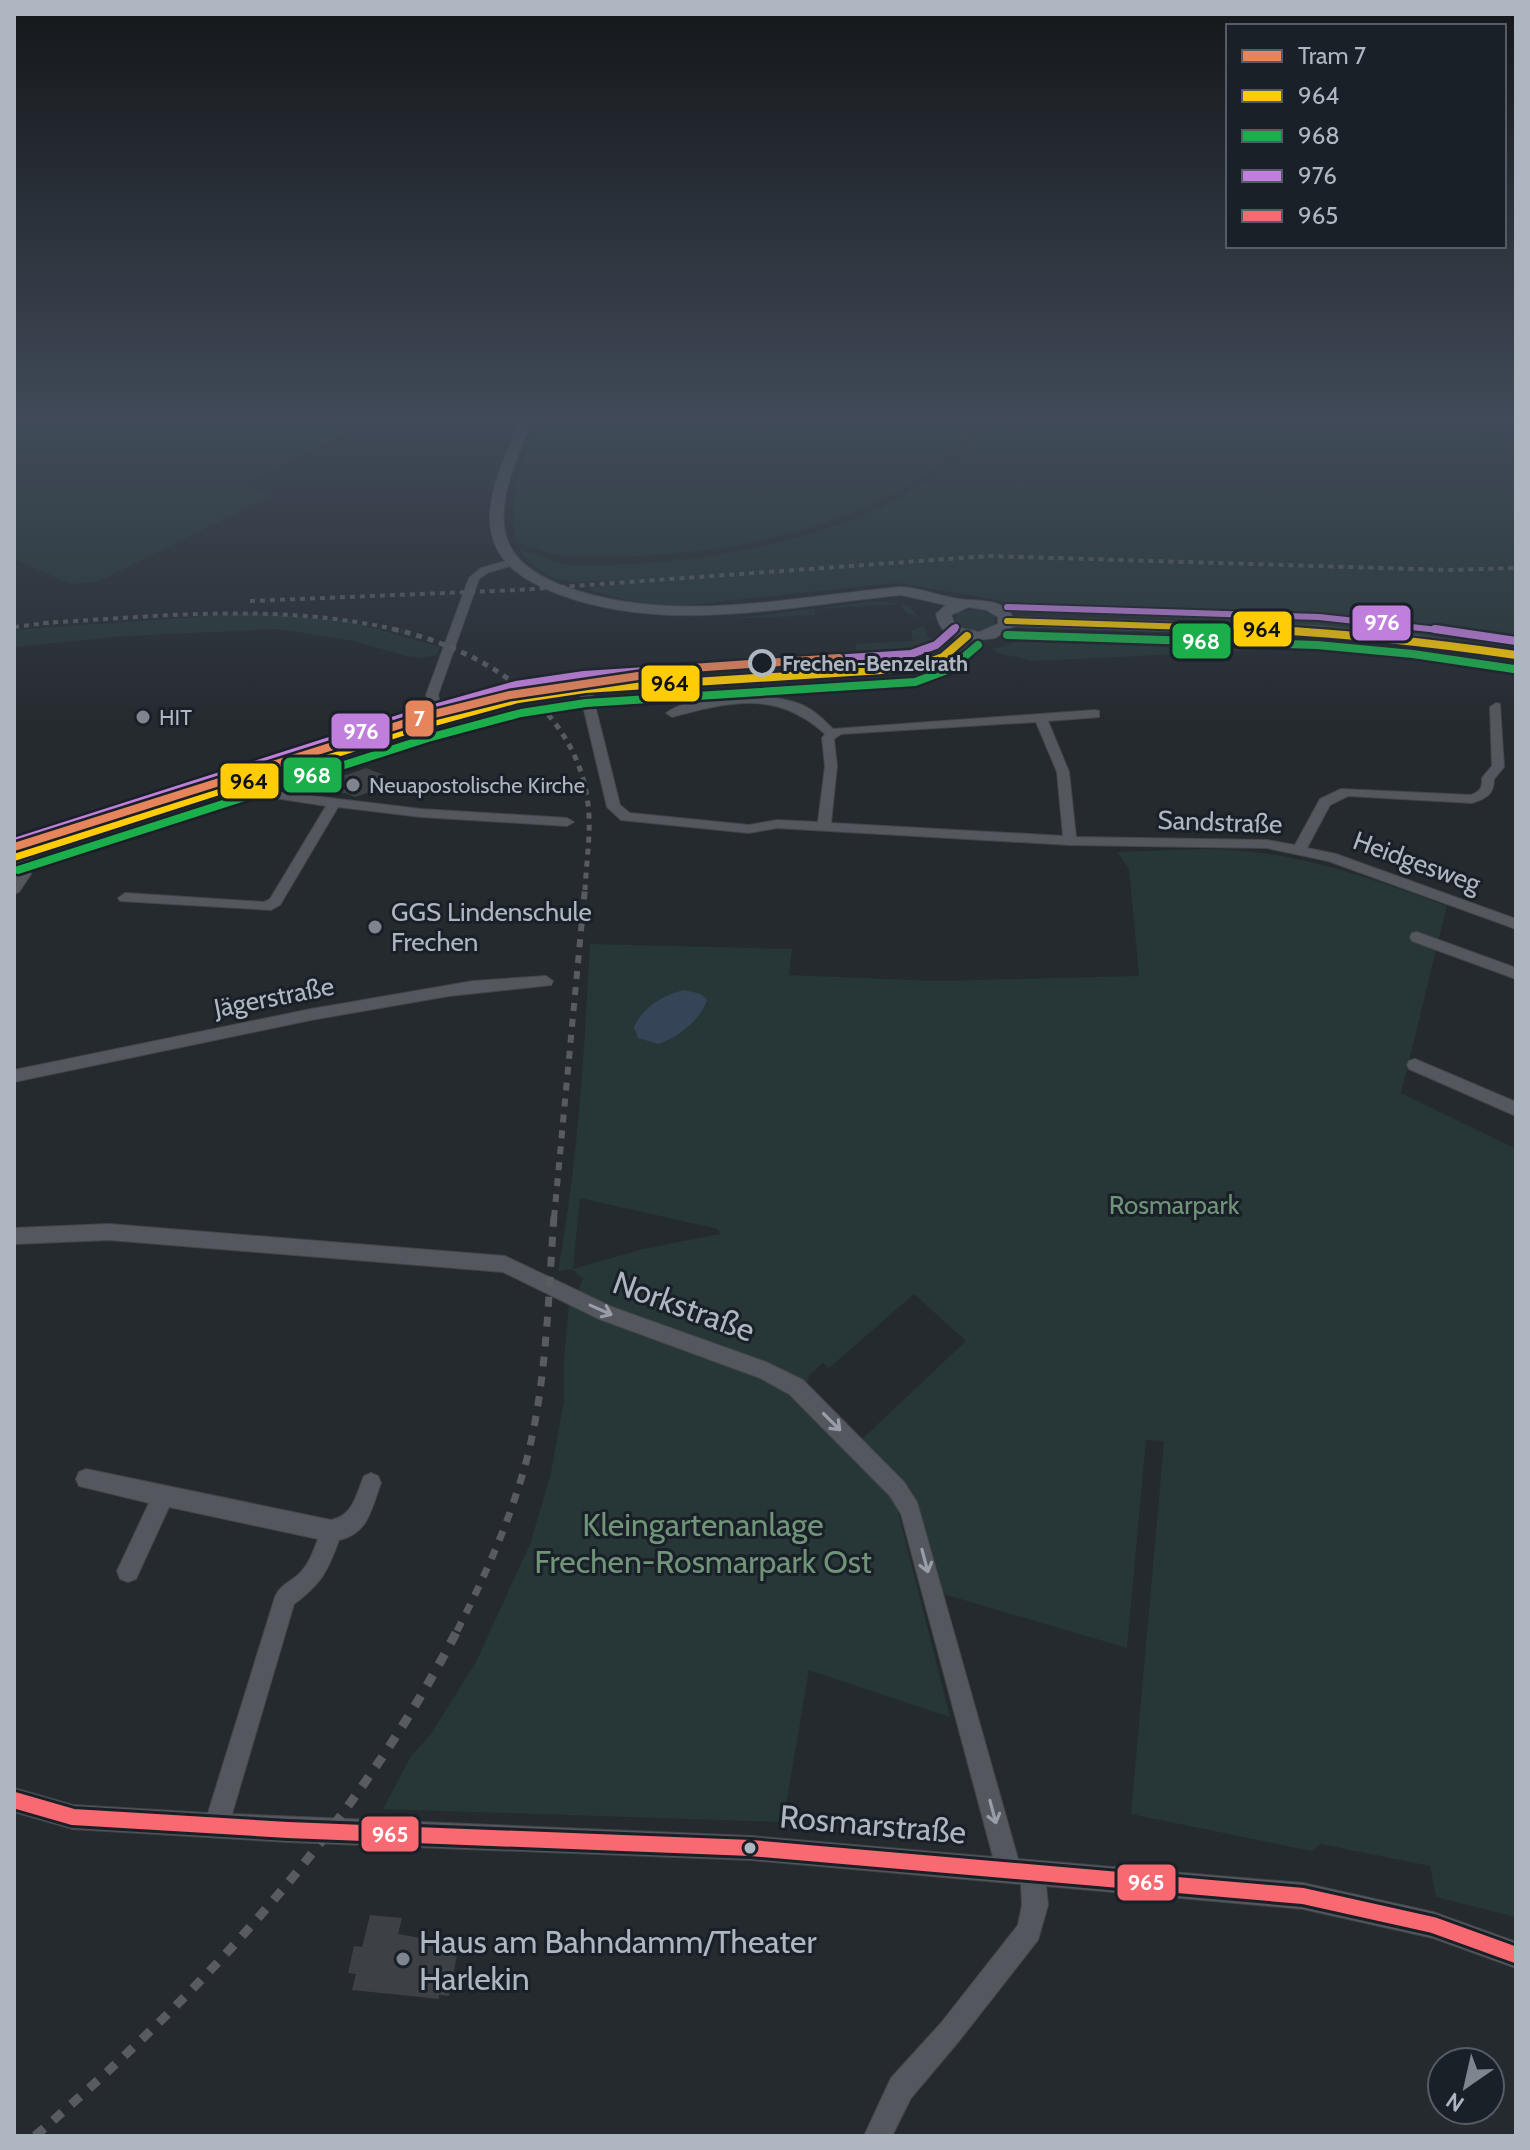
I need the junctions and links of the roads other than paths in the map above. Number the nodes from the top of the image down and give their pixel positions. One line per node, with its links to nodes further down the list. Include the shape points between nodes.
1 (496, 524): 2 (main road)
2 (514, 562): 3 (main road, via 569,595 645,610 725,610 901,591); 8 (street, via 485,570 469,585 432,695)
3 (959, 604): 4 (main road, via 990,606); 5 (main road, via 946,610 943,619 950,629)
4 (1007, 621): 5 (main road, via 995,634); 6 (main road, via 1318,631)
5 (967, 636): 7 (main road, via 943,658 913,668)
6 (1516, 655)
7 (585, 689): 14 (main road, via 518,699); 17 (street, Sandstraße, via 614,807 621,815 749,829)
8 (434, 703)
9 (1496, 707): 19 (street, Sandstraße, via 1498,767 1483,795 1472,799 1346,792 1325,802)
10 (672, 713): 13 (street, via 696,704 776,702 809,713)
11 (1095, 714): 12 (street)
12 (1040, 717): 13 (street); 18 (street, via 1063,772)
13 (832, 734): 17 (street, via 827,744 831,766)
14 (246, 782): 15 (street, via 265,794); 20 (main road)
15 (334, 803): 16 (street); 22 (street, via 275,902 266,907)
16 (567, 822)
17 (824, 826): 18 (street, Sandstraße)
18 (1070, 841): 19 (street, Sandstraße, via 1237,842)
19 (1299, 850): 23 (street, Heidgesweg, via 1374,870)
20 (20, 855): 21 (street, via 24,874)
21 (14, 889)
22 (125, 898)
23 (1516, 924)
24 (1417, 937): 25 (street)
25 (1516, 974)
26 (546, 981): 28 (street, Jägerstraße, via 446,991 266,1022)
27 (1415, 1065): 29 (street)
28 (14, 1076)
29 (1516, 1109)
30 (14, 1236): 38 (street, Norkstraße, one-way to 38, via 109,1232 491,1261 796,1387 897,1489 910,1509)
31 (86, 1479): 33 (street)
32 (371, 1483): 34 (street, via 349,1527)
33 (164, 1495): 34 (street); 35 (street)
34 (331, 1531): 37 (street, via 320,1564 286,1597)
35 (128, 1571)
36 (14, 1800): 37 (street, Rosmarstraße, via 73,1817)
37 (216, 1826): 38 (street, Rosmarstraße, via 751,1848)
38 (1021, 1871): 39 (street, Rosmarstraße, via 1303,1896 1433,1925); 40 (street, Norkstraße, via 1035,1905 1029,1931 901,2088)
39 (1516, 1955)
40 (878, 2136)

